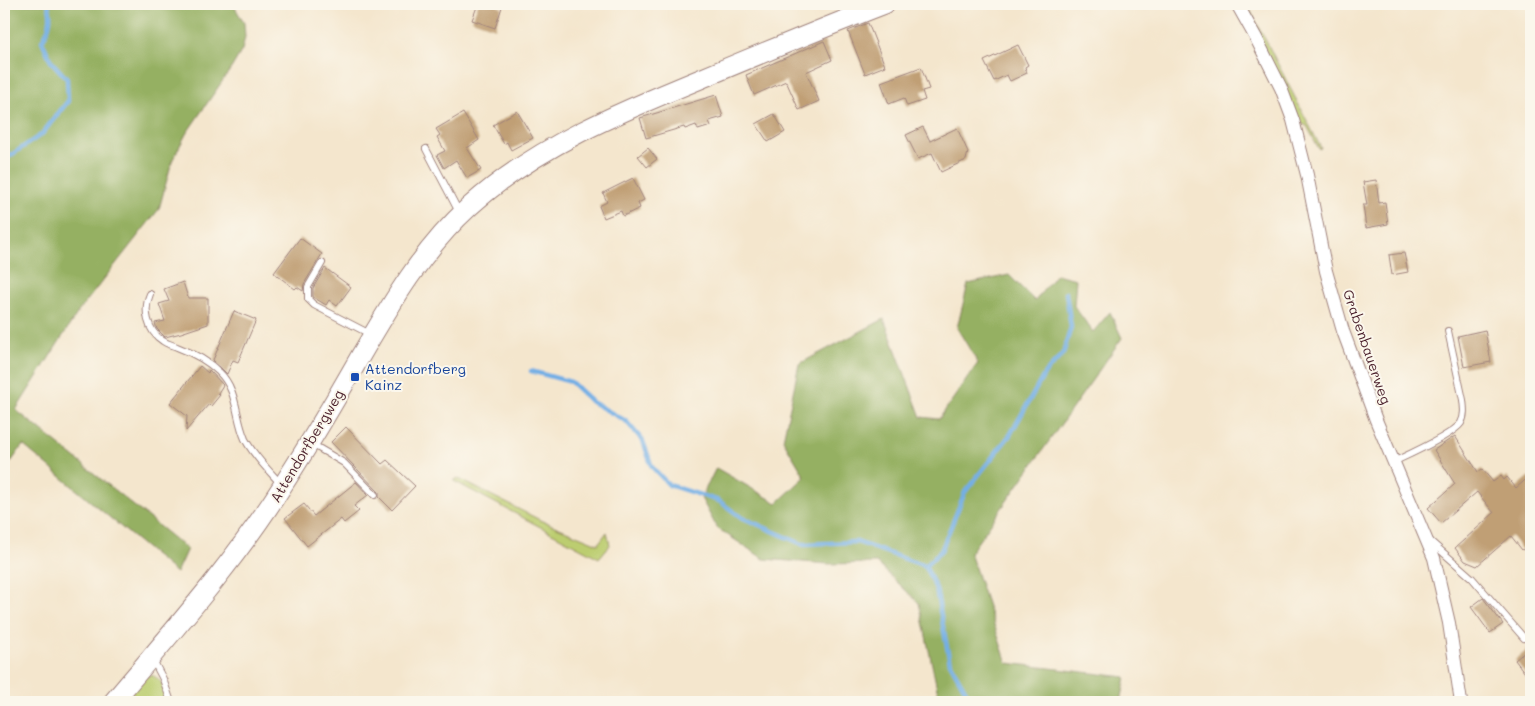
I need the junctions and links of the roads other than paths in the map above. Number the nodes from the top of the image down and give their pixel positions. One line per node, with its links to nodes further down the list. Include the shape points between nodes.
1 (885, 4): 4 (street, Attendorfbergweg, via 596,124 512,173)
2 (1237, 4): 10 (street, Grabenbauerweg, via 1273,71 1293,120 1326,271 1343,331)
3 (426, 149): 4 (lane)
4 (460, 216): 8 (street, Attendorfbergweg, via 418,264)
5 (322, 263): 8 (lane, via 308,288 308,299)
6 (150, 294): 11 (lane, via 146,304 150,326 164,343 192,353 220,373 231,390 246,439)
7 (1448, 330): 10 (lane, via 1463,400 1462,421 1454,429)
8 (372, 335): 9 (street, Attendorfbergweg)
9 (309, 443): 11 (street, Attendorfbergweg); 12 (lane, via 344,463)
10 (1393, 462): 13 (street, Grabenbauerweg)
11 (283, 486): 15 (street, Attendorfbergweg, via 230,562)
12 (375, 495)
13 (1426, 537): 14 (lane, via 1472,578); 18 (street, Grabenbauerweg, via 1443,593)
14 (1524, 638)
15 (151, 656): 16 (street, Attendorfbergweg); 17 (lane)
16 (113, 702)
17 (171, 702)
18 (1461, 702)

